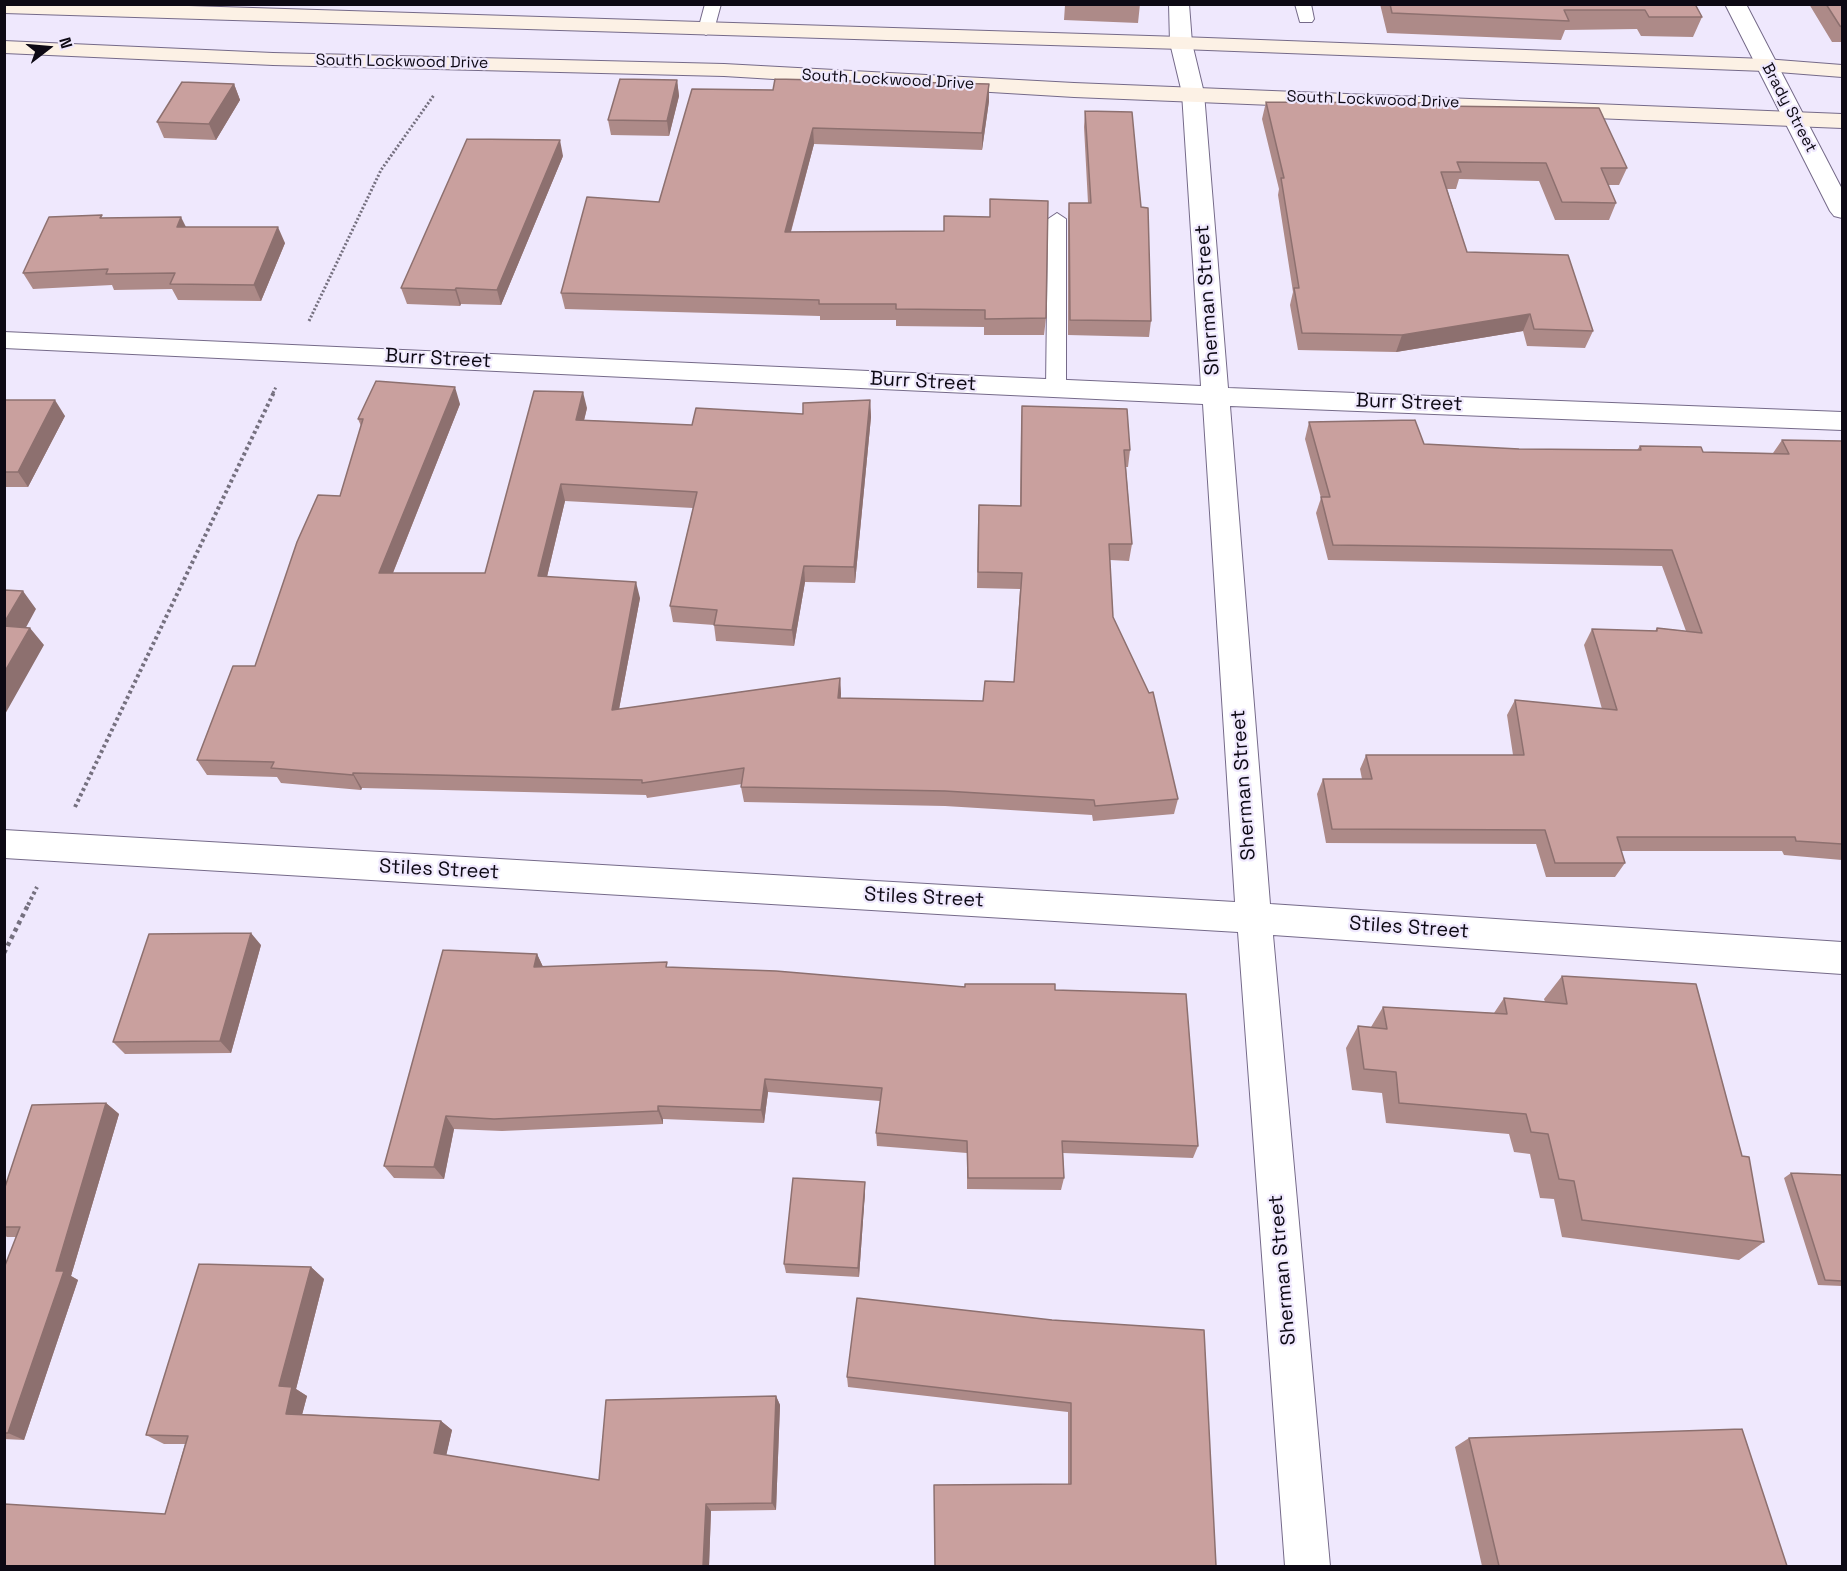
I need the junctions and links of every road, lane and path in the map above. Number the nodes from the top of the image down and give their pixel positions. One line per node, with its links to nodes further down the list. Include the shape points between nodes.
1 (713, 4): 5 (lane)
2 (1179, 4): 8 (street, Sherman Street)
3 (1735, 4): 10 (street, Brady Street)
4 (4, 7): 7 (main road, South Lockwood Drive)
5 (706, 30): 6 (main road, South Lockwood Drive); 7 (main road, South Lockwood Drive)
6 (732, 31): 8 (main road, South Lockwood Drive); 11 (main road)
7 (284, 37): 9 (main road, South Lockwood Drive); 11 (main road, South Lockwood Drive)
8 (1181, 43): 10 (main road, South Lockwood Drive); 14 (street, Sherman Street)
9 (4, 47)
10 (1765, 64): 12 (main road, South Lockwood Drive); 15 (street, Brady Street)
11 (724, 70): 14 (main road, South Lockwood Drive)
12 (1842, 71)
13 (436, 93): 19 (path, via 381,170)
14 (1193, 93): 15 (main road, South Lockwood Drive); 23 (street, Sherman Street)
15 (1795, 118): 16 (main road, South Lockwood Drive); 17 (street, Brady Street)
16 (1842, 122)
17 (1842, 211)
18 (1058, 219): 22 (lane)
19 (304, 330)
20 (4, 340): 22 (street, Burr Street)
21 (279, 382): 25 (path)
22 (1056, 388): 23 (street, Burr Street)
23 (1215, 396): 24 (street, Burr Street); 28 (street, Sherman Street)
24 (1842, 420)
25 (73, 810)
26 (4, 844): 28 (street, Stiles Street)
27 (40, 881): 29 (path)
28 (1254, 918): 30 (street, Stiles Street); 31 (street, Sherman Street)
29 (4, 953)
30 (1842, 958)
31 (1308, 1566)

